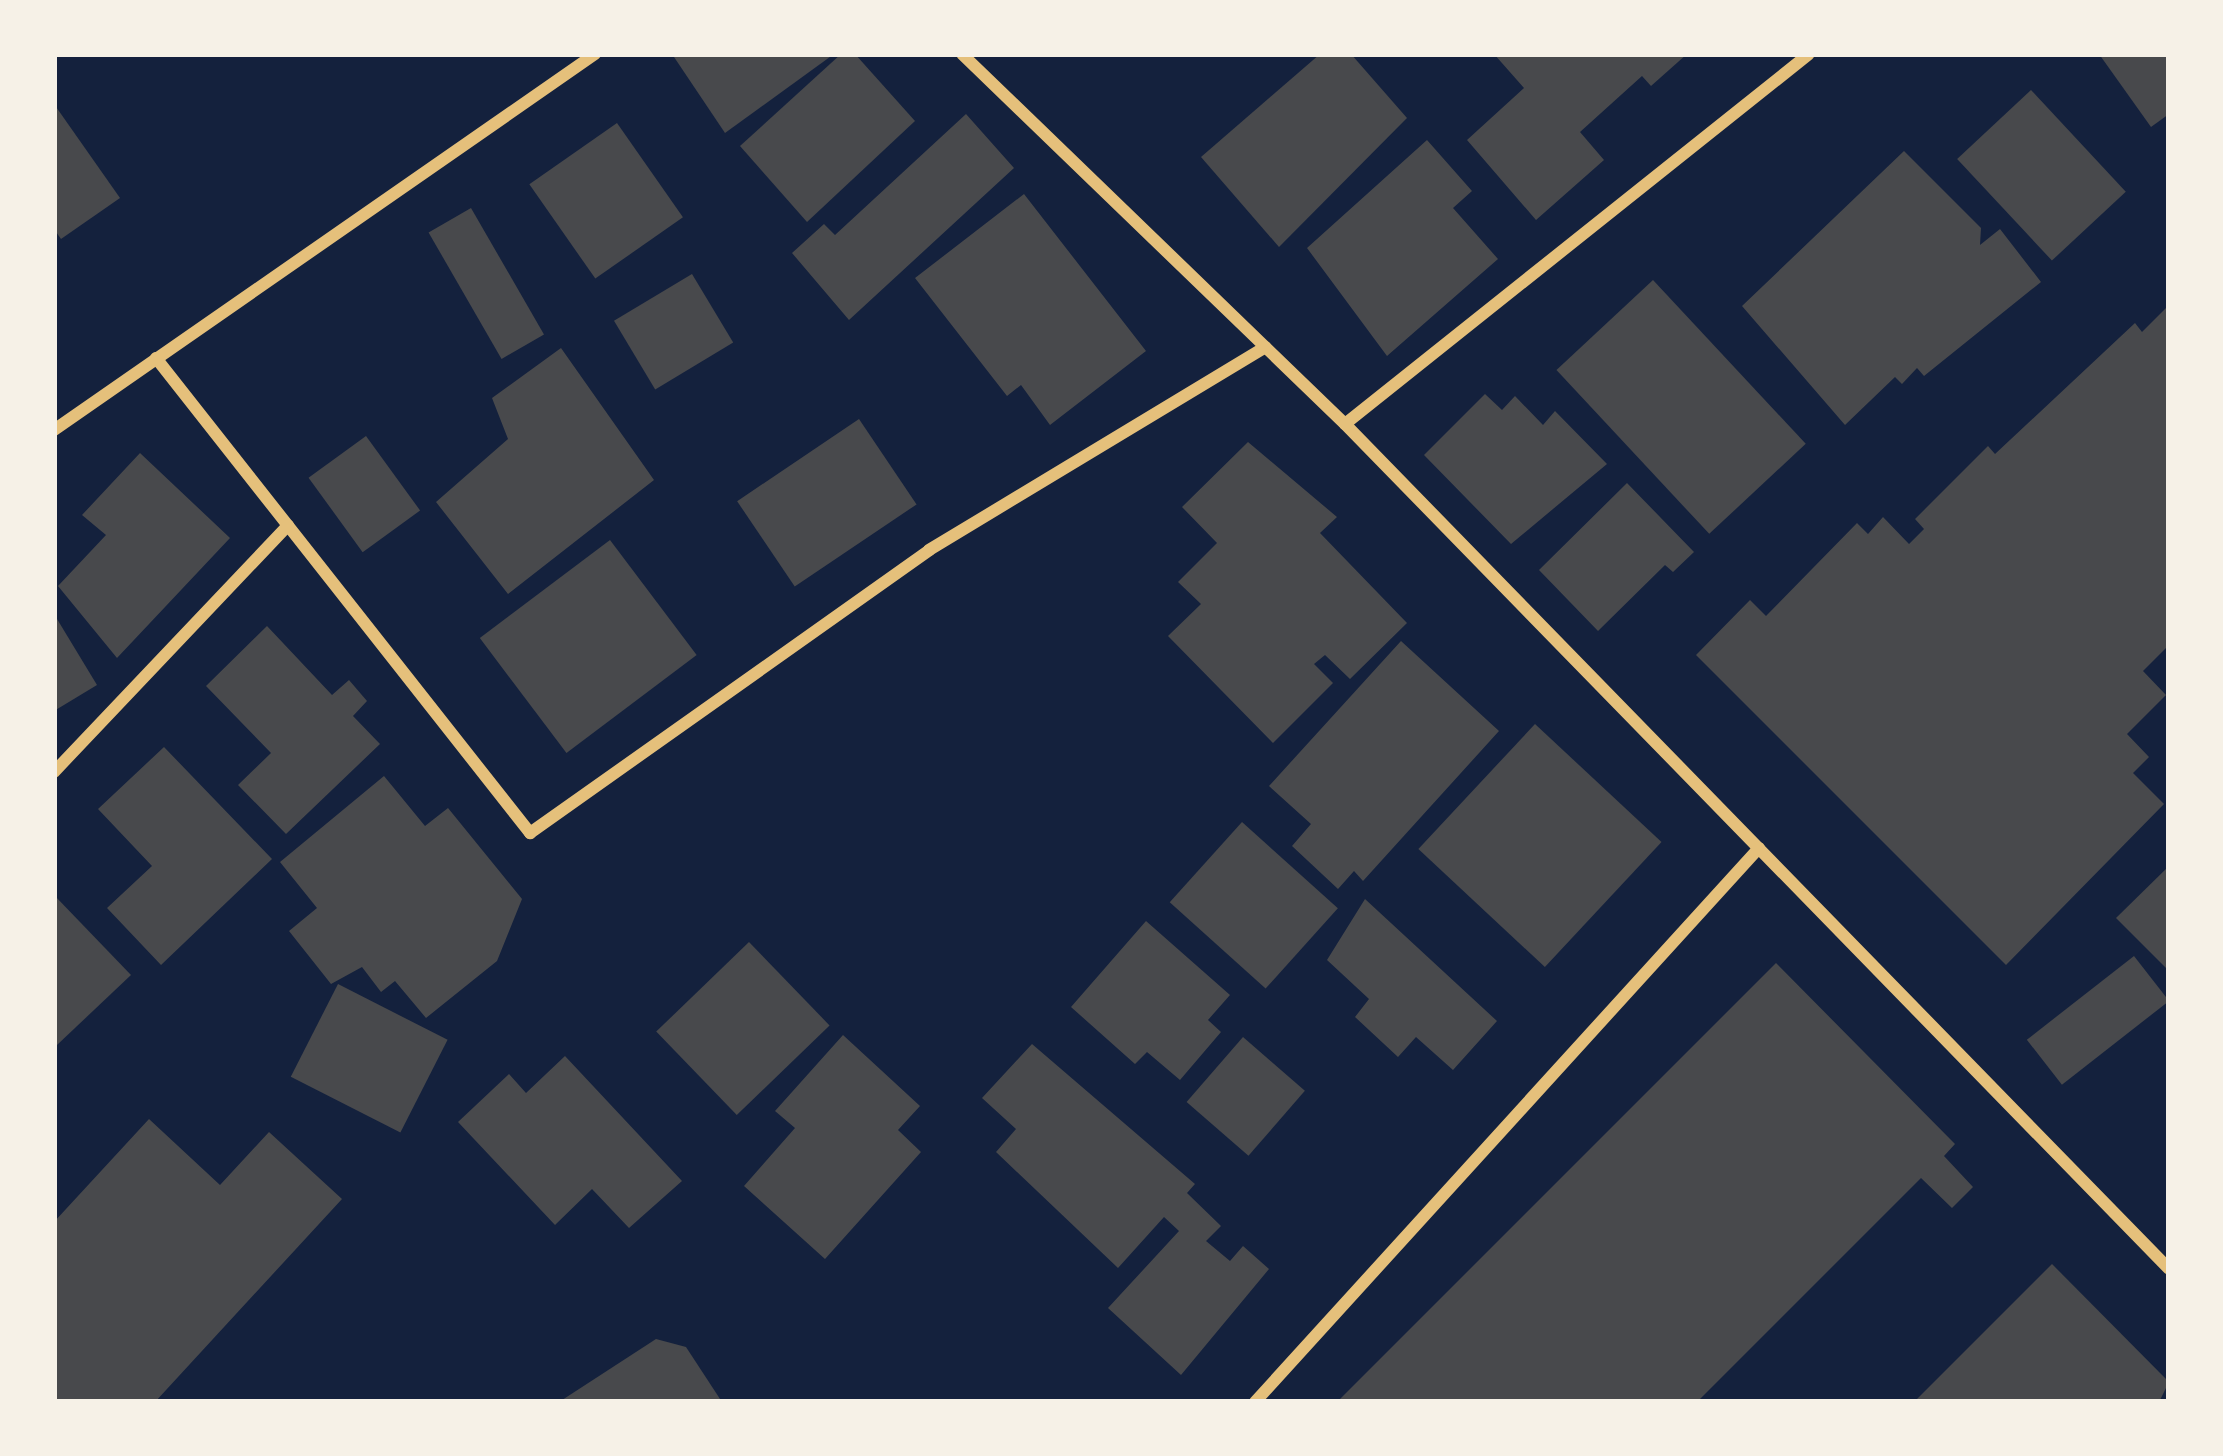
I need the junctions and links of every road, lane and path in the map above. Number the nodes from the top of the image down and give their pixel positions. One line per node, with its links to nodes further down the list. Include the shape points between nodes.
1 (595, 54): 5 (street)
2 (962, 54): 4 (street)
3 (1809, 54): 6 (street)
4 (1266, 347): 6 (street); 8 (street, via 929,550 530,833)
5 (156, 358): 7 (street); 8 (street)
6 (1345, 424): 10 (street)
7 (54, 430)
8 (288, 525): 9 (street)
9 (54, 772)
10 (1759, 848): 11 (street); 12 (street)
11 (2169, 1269)
12 (1255, 1402)

